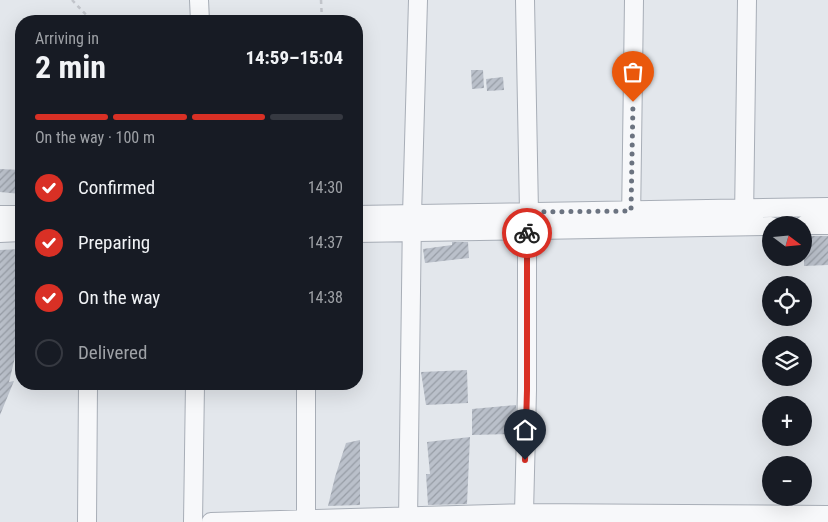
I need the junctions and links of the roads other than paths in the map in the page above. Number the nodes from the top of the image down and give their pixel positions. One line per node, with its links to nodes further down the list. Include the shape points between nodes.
1 (199, 0): 6 (street)
2 (418, 0): 14 (street)
3 (525, 0): 9 (street)
4 (634, 0): 13 (street)
5 (747, 0): 8 (street)
6 (200, 15)
7 (828, 207): 8 (street)
8 (743, 208): 13 (street); 17 (street)
9 (529, 212): 13 (street); 14 (street); 19 (street)
10 (0, 215): 11 (street)
11 (15, 215)
12 (363, 216): 14 (street)
13 (631, 219): 17 (street); 19 (street)
14 (412, 224): 19 (street); 21 (street); 28 (street)
15 (812, 225): 16 (street)
16 (828, 225)
17 (744, 226): 18 (street)
18 (762, 226)
19 (527, 230): 27 (street)
20 (15, 232): 22 (street)
21 (363, 232)
22 (0, 233)
23 (88, 390): 30 (street)
24 (195, 390): 31 (street)
25 (306, 390): 29 (street)
26 (828, 515): 27 (street)
27 (524, 518): 28 (street)
28 (408, 519): 29 (street)
29 (306, 520): 32 (street)
30 (86, 522)
31 (193, 522)
32 (211, 522)

